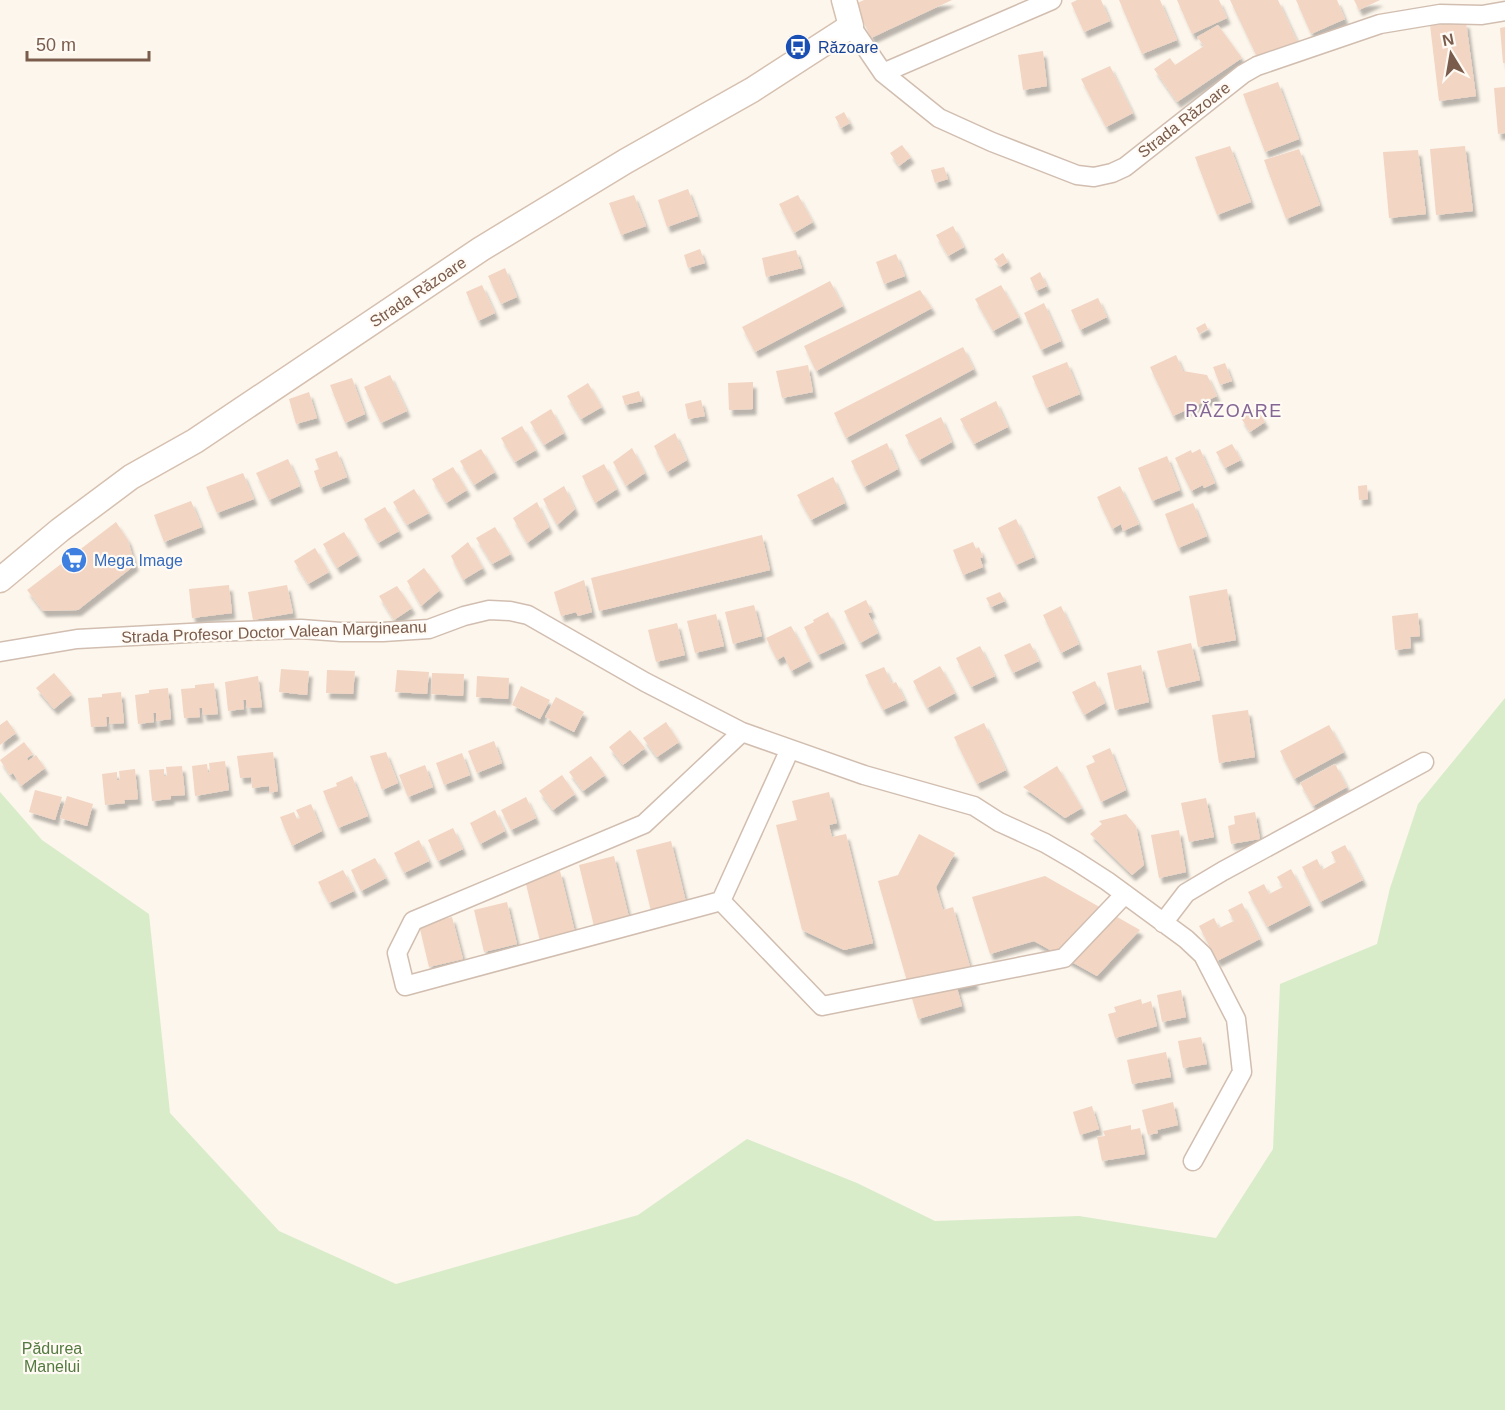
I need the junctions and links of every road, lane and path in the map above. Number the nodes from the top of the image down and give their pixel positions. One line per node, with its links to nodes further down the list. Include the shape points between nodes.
1 (844, 0): 4 (street, Strada Răzoare)
2 (1052, 0): 5 (street)
3 (1505, 11): 5 (street, Strada Răzoare, via 1440,14 1380,24 1257,66 1125,167 1094,177 1077,176 939,118)
4 (851, 26): 5 (street, Strada Răzoare); 6 (street, Strada Răzoare, via 752,90 481,249 195,441 131,477)
5 (883, 73)
6 (0, 580)
7 (0, 652): 8 (street, Strada Profesor Doctor Valean Margineanu, via 77,639 301,629 429,629 489,610 510,611 528,615)
8 (742, 732): 9 (street, Strada Profesor Doctor Valean Margineanu); 12 (street, via 644,824 412,921 397,953 405,986)
9 (790, 749): 11 (street, Strada Profesor Doctor Valean Margineanu, via 974,806 1076,861); 12 (street)
10 (1424, 762): 13 (street, via 1186,893)
11 (1125, 894): 12 (street, via 1064,958 822,1006); 13 (street, Strada Profesor Doctor Valean Margineanu)
12 (721, 901)
13 (1164, 923): 14 (street, Strada Profesor Doctor Valean Margineanu, via 1203,956 1236,1019 1242,1072)
14 (1193, 1161)

